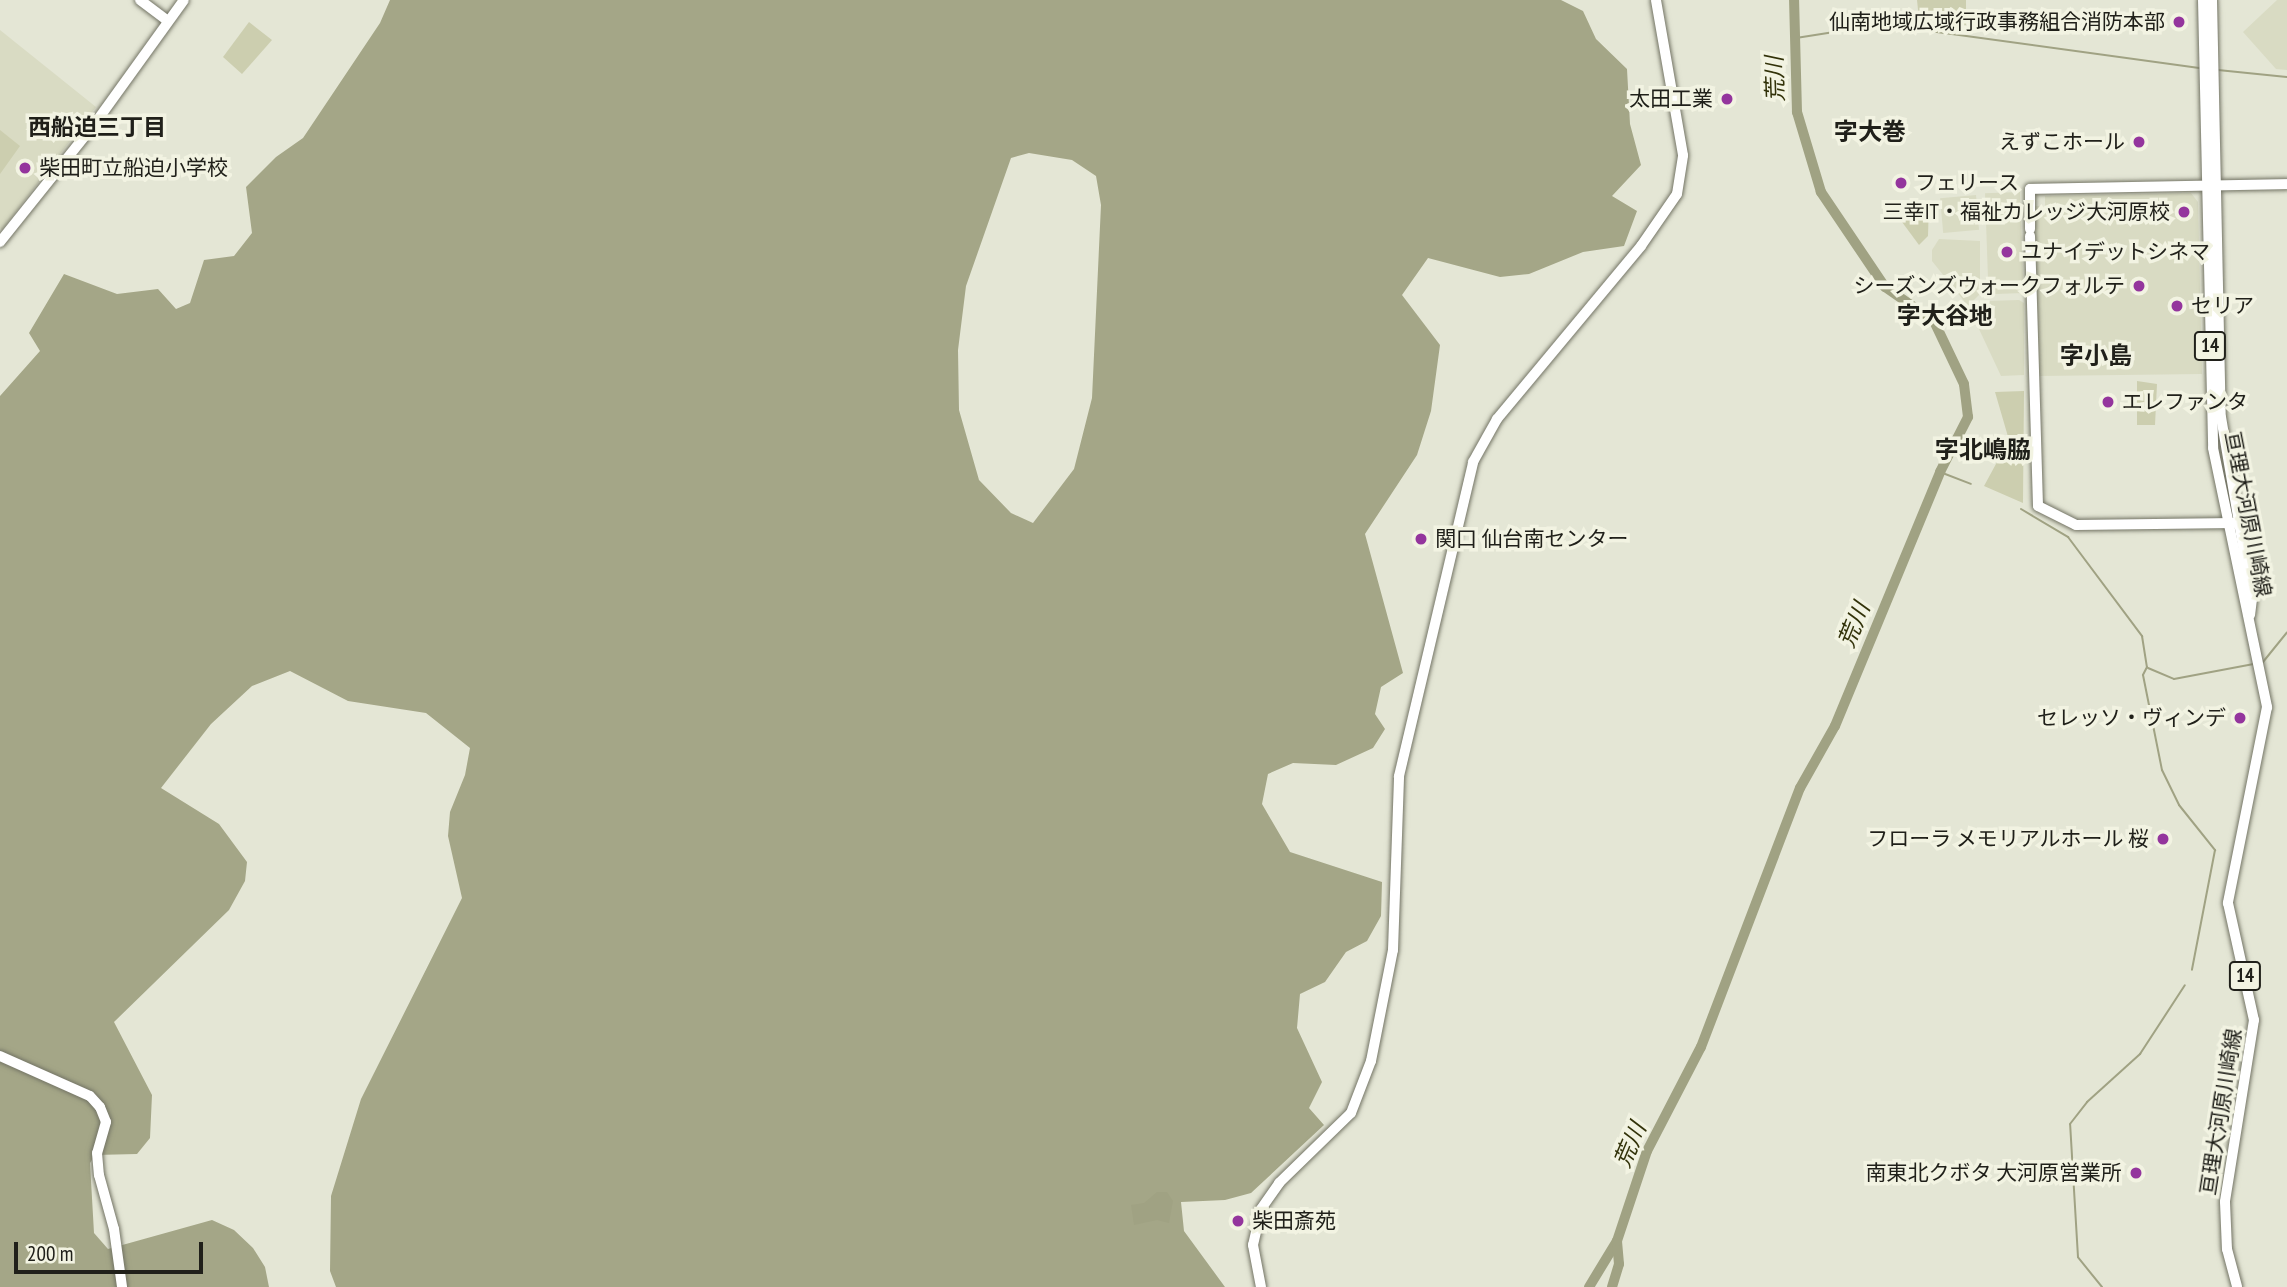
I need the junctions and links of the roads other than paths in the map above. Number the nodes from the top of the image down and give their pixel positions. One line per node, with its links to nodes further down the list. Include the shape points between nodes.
1 (140, 0): 6 (street)
2 (184, 0): 6 (street)
3 (1656, 0): 14 (street, via 1683,155 1677,194 1656,228 1497,419 1474,462 1399,776 1392,963 1371,1061 1350,1113 1279,1183 1261,1209 1253,1245)
4 (2203, 0): 7 (main road, 亘理大河原川崎線 / 14)
5 (2212, 0): 7 (main road, 亘理大河原川崎線 / 14)
6 (168, 21): 10 (street, via 96,122)
7 (2209, 70): 9 (main road, 亘理大河原川崎線 / 14)
8 (2287, 184): 9 (street)
9 (2212, 186): 11 (main road, 亘理大河原川崎線 / 14, via 2212,428); 11 (street, via 2029,189 2038,506 2076,525)
10 (0, 242)
11 (2232, 523): 15 (main road, 亘理大河原川崎線 / 14, via 2242,601 2250,615 2259,663 2266,727 2228,903 2254,1020 2225,1202 2227,1249)
12 (0, 1056): 13 (street, via 90,1097 100,1107 106,1122 97,1153 99,1175 114,1229)
13 (122, 1287)
14 (1261, 1287)
15 (2237, 1287)

